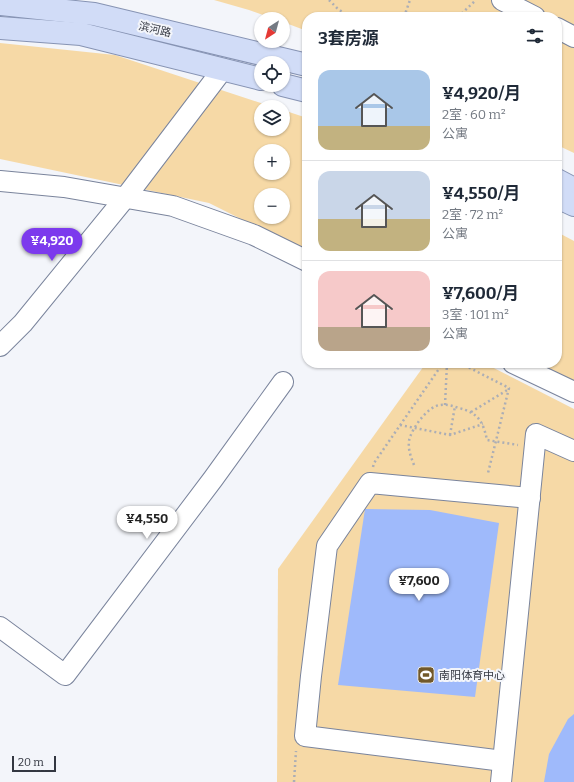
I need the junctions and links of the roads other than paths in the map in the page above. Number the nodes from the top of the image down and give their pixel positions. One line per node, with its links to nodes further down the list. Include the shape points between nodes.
1 (502, 0): 3 (street)
2 (0, 4): 7 (main road, 滨河路, via 94,14)
3 (525, 12)
4 (0, 28): 8 (main road, 滨河路, via 81,34)
5 (562, 31): 6 (street)
6 (574, 37)
7 (302, 64)
8 (223, 69): 9 (main road, 滨河路); 15 (street)
9 (254, 77)
10 (290, 87): 11 (main road)
11 (302, 90)
12 (0, 181): 15 (street, via 64,187)
13 (562, 183): 14 (main road)
14 (574, 189)
15 (125, 198): 18 (street, via 173,206 254,235); 19 (street, via 23,323)
16 (562, 199): 17 (main road)
17 (574, 205)
18 (302, 259)
19 (0, 346)
20 (524, 368): 22 (street)
21 (283, 382): 25 (street, via 65,675)
22 (574, 392)
23 (574, 451): 24 (street, via 536,434)
24 (530, 498): 26 (street); 26 (street, via 370,483 327,546 311,676 305,736)
25 (0, 627)
26 (503, 762): 27 (street)
27 (501, 782)

